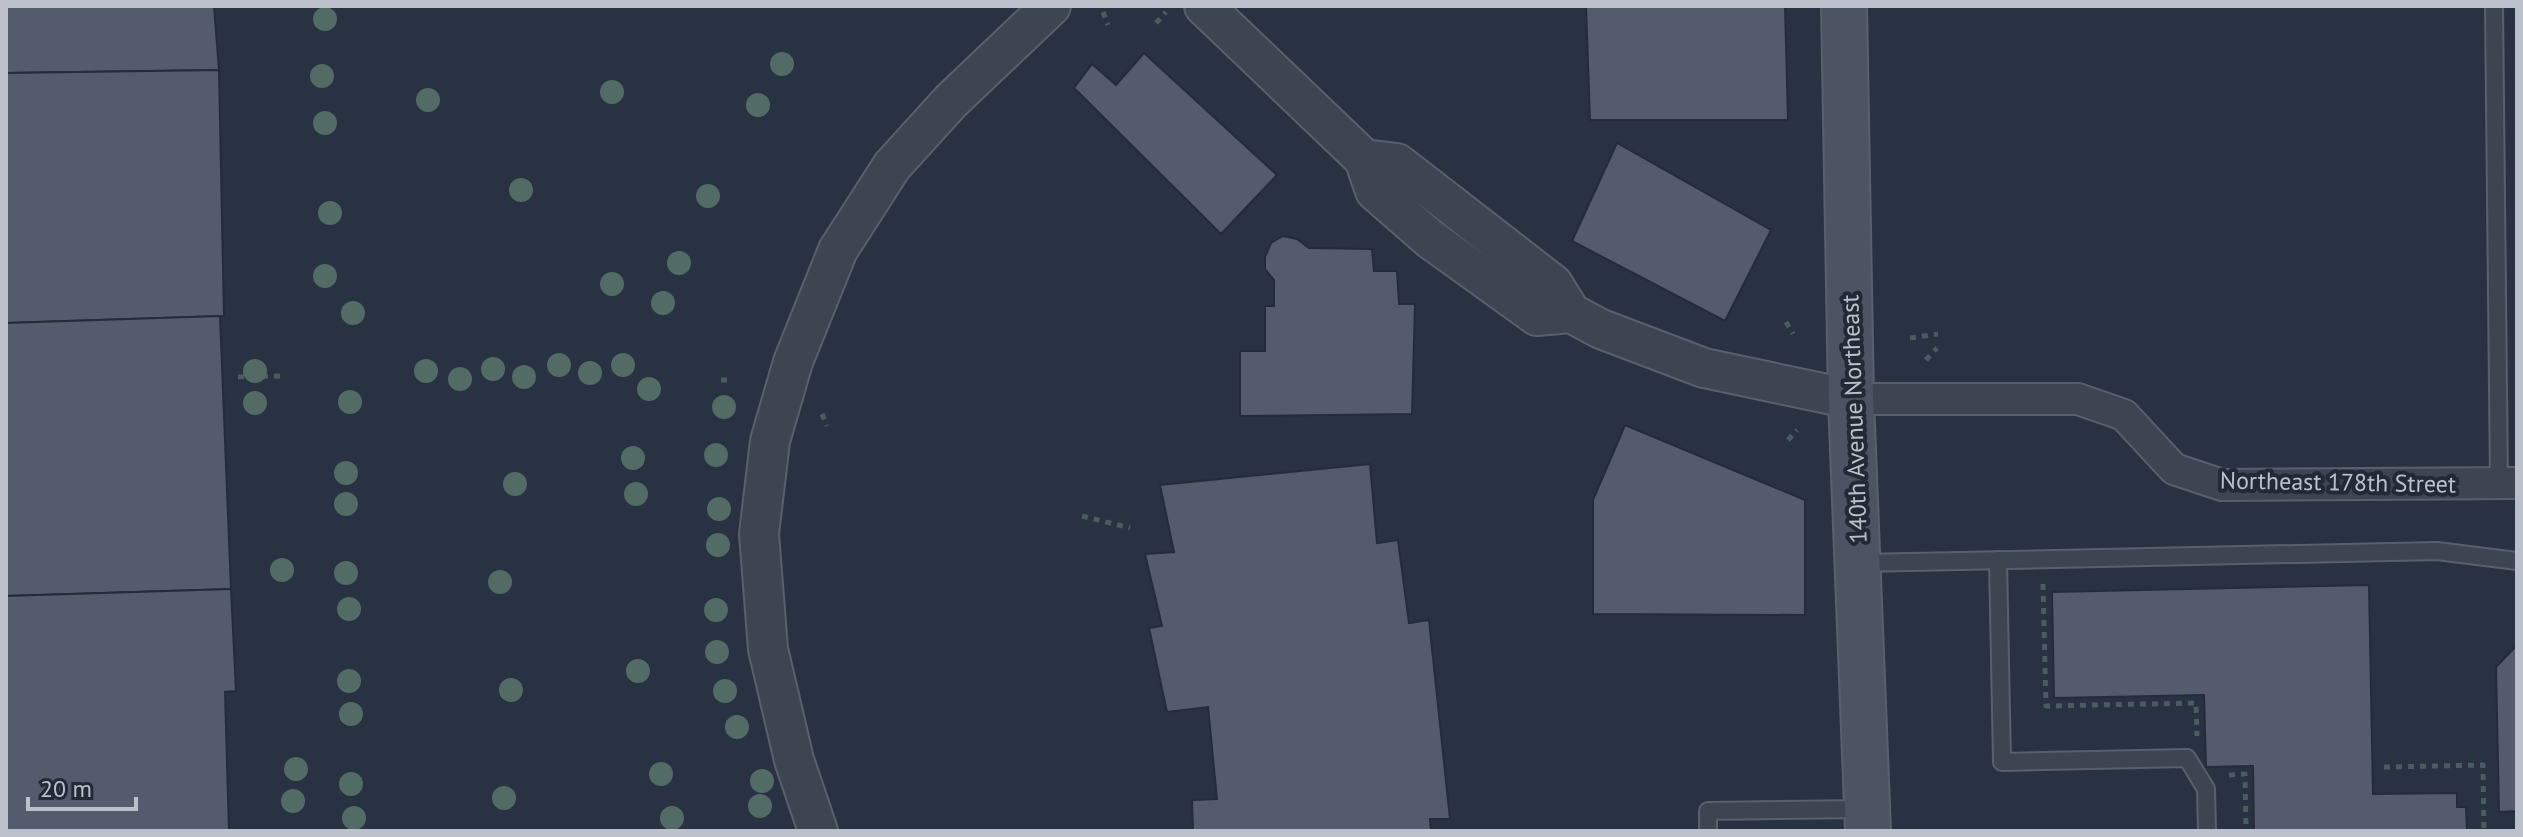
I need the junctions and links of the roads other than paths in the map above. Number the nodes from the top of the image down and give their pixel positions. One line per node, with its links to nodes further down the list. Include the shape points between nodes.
1 (1051, 6): 11 (street, via 892,166 838,250 793,362 770,441 759,534 768,649 794,760)
2 (1204, 6): 5 (street, via 1364,159 1375,191 1430,239 1537,316 1571,313 1704,368)
3 (1844, 6): 5 (main road, 140th Avenue Northeast)
4 (2494, 6): 6 (lane)
5 (1851, 399): 6 (street, Northeast 178th Street, via 2078,399 2124,415 2174,469 2222,485); 9 (main road, 140th Avenue Northeast)
6 (2508, 484)
7 (1998, 560): 8 (lane, via 2437,551); 9 (lane); 13 (lane, via 2002,762 2187,758 2206,789)
8 (2517, 561)
9 (1859, 563): 10 (main road, 140th Avenue Northeast)
10 (1868, 820): 12 (lane, via 1708,811)
11 (818, 831)
12 (1708, 831)
13 (2207, 831)

